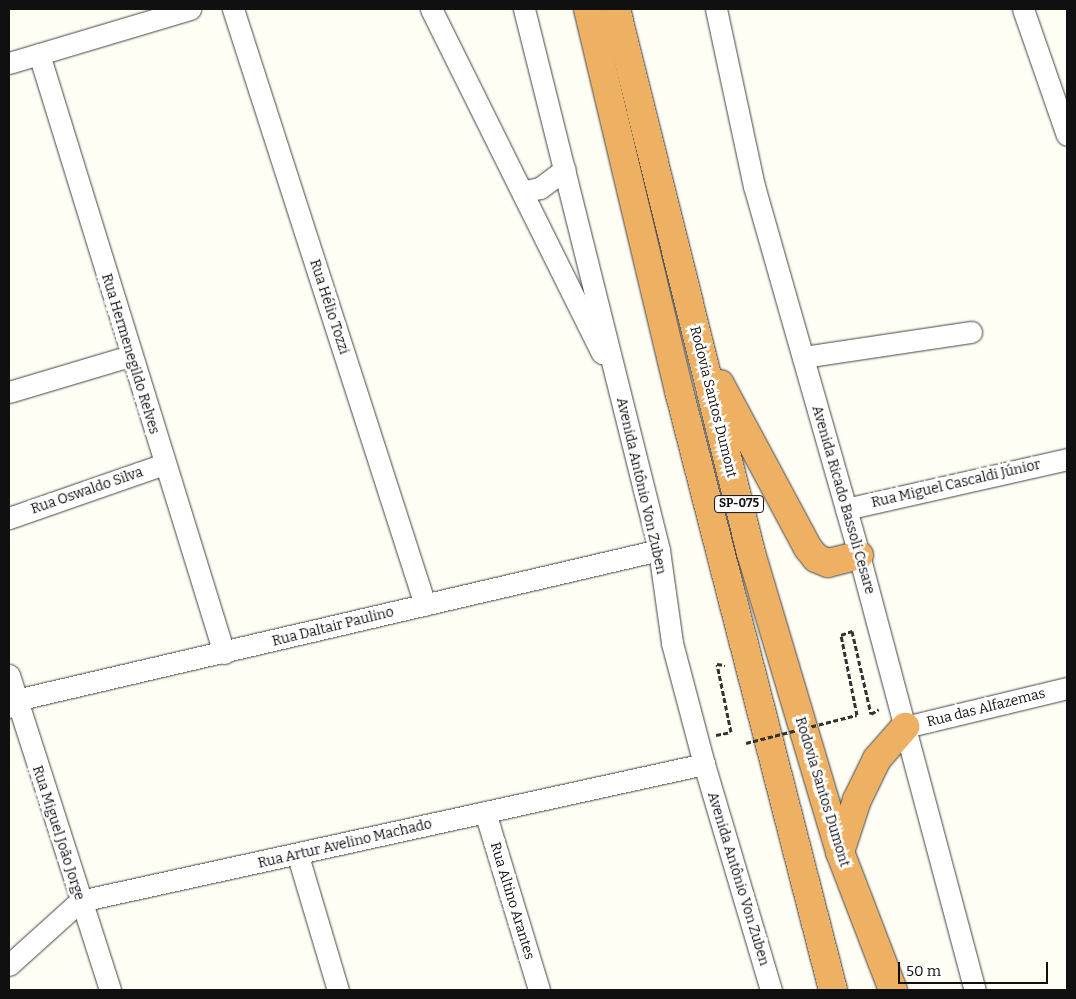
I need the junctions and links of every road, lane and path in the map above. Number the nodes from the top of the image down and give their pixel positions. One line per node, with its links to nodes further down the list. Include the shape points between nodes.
1 (190, 9): 9 (street)
2 (233, 9): 26 (street, Rua Hélio Tozzi)
3 (431, 9): 13 (street)
4 (524, 9): 12 (street, Avenida Antônio Von Zuben)
5 (588, 9): 46 (highway, SP-075, via 684,410)
6 (616, 9): 15 (highway, Rodovia Santos Dumont / SP-075)
7 (716, 9): 17 (street, Avenida Ricado Bassoli Cesare, via 754,186)
8 (1023, 9): 11 (street)
9 (39, 54): 10 (street); 16 (street, Rua Hermenegildo Relves)
10 (9, 63)
11 (1067, 135)
12 (565, 169): 13 (street, via 540,188); 18 (street, Avenida Antônio Von Zuben)
13 (522, 192): 18 (street)
14 (971, 332): 17 (street)
15 (700, 350): 25 (highway, via 808,548 816,558 828,562); 38 (highway, Rodovia Santos Dumont / SP-075, via 751,553)
16 (130, 356): 19 (street); 21 (street, Rua Hermenegildo Relves)
17 (803, 357): 22 (street, Avenida Ricado Bassoli Cesare)
18 (619, 386): 24 (street, Avenida Antônio Von Zuben)
19 (9, 392)
20 (1067, 459): 22 (street, Rua Miguel Cascaldi Júnior)
21 (164, 464): 23 (street, Rua Oswaldo Silva); 27 (street, Rua Hermenegildo Relves)
22 (846, 509): 25 (street, Avenida Ricado Bassoli Cesare)
23 (9, 518)
24 (659, 550): 26 (street, Rua Daltair Paulino); 35 (street, Avenida Antônio Von Zuben, via 672,643)
25 (859, 555): 31 (street, Avenida Ricado Bassoli Cesare)
26 (425, 605): 27 (street, Rua Daltair Paulino)
27 (224, 653): 32 (street, Rua Daltair Paulino)
28 (728, 673): 35 (path, via 725,664 717,664 731,732)
29 (9, 675): 32 (street, Rua Miguel João Jorge)
30 (1067, 688): 33 (street, Rua das Alfazemas)
31 (896, 698): 33 (street, Avenida Ricado Bassoli Cesare); 34 (path, bridge, via 871,714 852,631 841,635 857,714 746,743)
32 (12, 704): 40 (street, Rua Miguel João Jorge)
33 (905, 727): 38 (highway, via 877,759 857,800); 48 (street, Avenida Ricado Bassoli Cesare)
34 (744, 734)
35 (698, 738): 36 (street, Avenida Antônio Von Zuben)
36 (704, 764): 37 (street, Rua Artur Avelino Machado); 45 (street, Avenida Antônio Von Zuben)
37 (485, 812): 39 (street, Rua Artur Avelino Machado); 44 (street, Rua Altino Arantes)
38 (840, 852): 47 (highway, Rodovia Santos Dumont / SP-075)
39 (298, 856): 40 (street, Rua Artur Avelino Machado); 43 (street)
40 (80, 901): 41 (street); 42 (street, Rua Miguel João Jorge)
41 (9, 965)
42 (110, 990)
43 (338, 990)
44 (539, 990)
45 (771, 990)
46 (833, 990)
47 (892, 990)
48 (975, 990)

